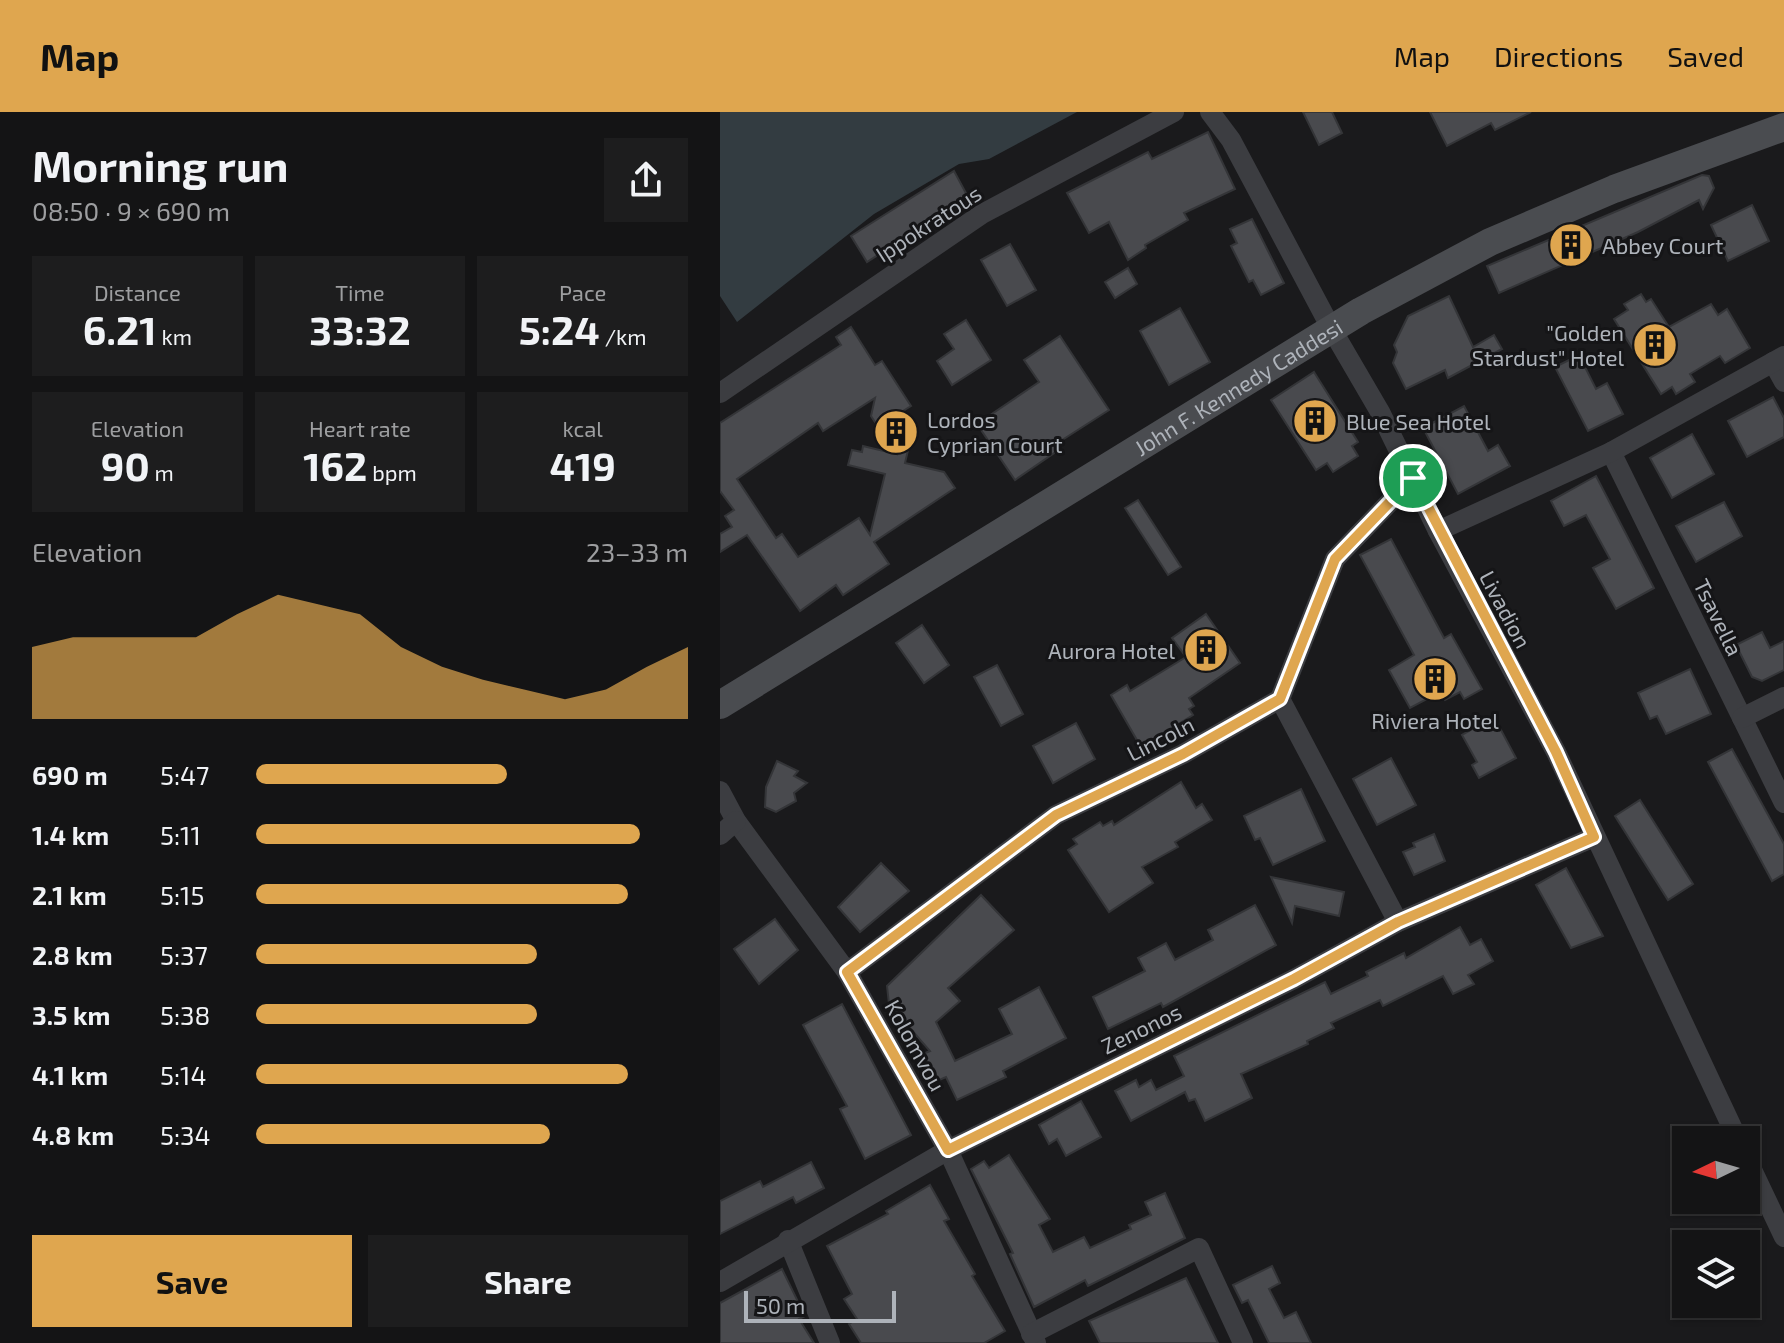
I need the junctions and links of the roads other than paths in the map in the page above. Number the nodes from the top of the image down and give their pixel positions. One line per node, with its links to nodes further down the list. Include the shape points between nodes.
1 (1174, 112): 7 (street, Ippokratous, via 982,214)
2 (1210, 112): 4 (street, Livadion, via 1231,140)
3 (1784, 127): 4 (street, John F. Kennedy Caddesi, via 1490,242)
4 (1331, 328): 9 (street, Livadion); 13 (street, John F. Kennedy Caddesi)
5 (1778, 359): 6 (street); 8 (street)
6 (1784, 382)
7 (720, 393)
8 (1611, 452): 10 (street); 14 (street, Tsavella)
9 (1413, 478): 10 (street, Livadion); 12 (street, via 1335,559)
10 (1438, 531): 19 (street, Livadion, via 1556,752)
11 (1784, 697): 14 (street)
12 (1280, 699): 20 (street); 21 (street, Lincoln, via 1183,754 1056,815)
13 (720, 705)
14 (1742, 718): 16 (street, Tsavella)
15 (720, 791): 17 (street, Kolomvou)
16 (1784, 803)
17 (736, 821): 18 (street); 21 (street, Kolomvou)
18 (720, 835)
19 (1594, 837): 20 (street, Zenonos); 22 (street, Livadion)
20 (1398, 922): 23 (street, Zenonos)
21 (847, 972): 23 (street, Kolomvou)
22 (1731, 1126)
23 (948, 1150): 26 (street, Zenonos); 28 (street, Kolomvou)
24 (1760, 1186): 25 (street)
25 (1784, 1237)
26 (788, 1240): 27 (street, Zenonos); 29 (street)
27 (720, 1282)
28 (1034, 1339): 30 (street, via 1199,1248)
29 (830, 1343)
30 (1243, 1343)

